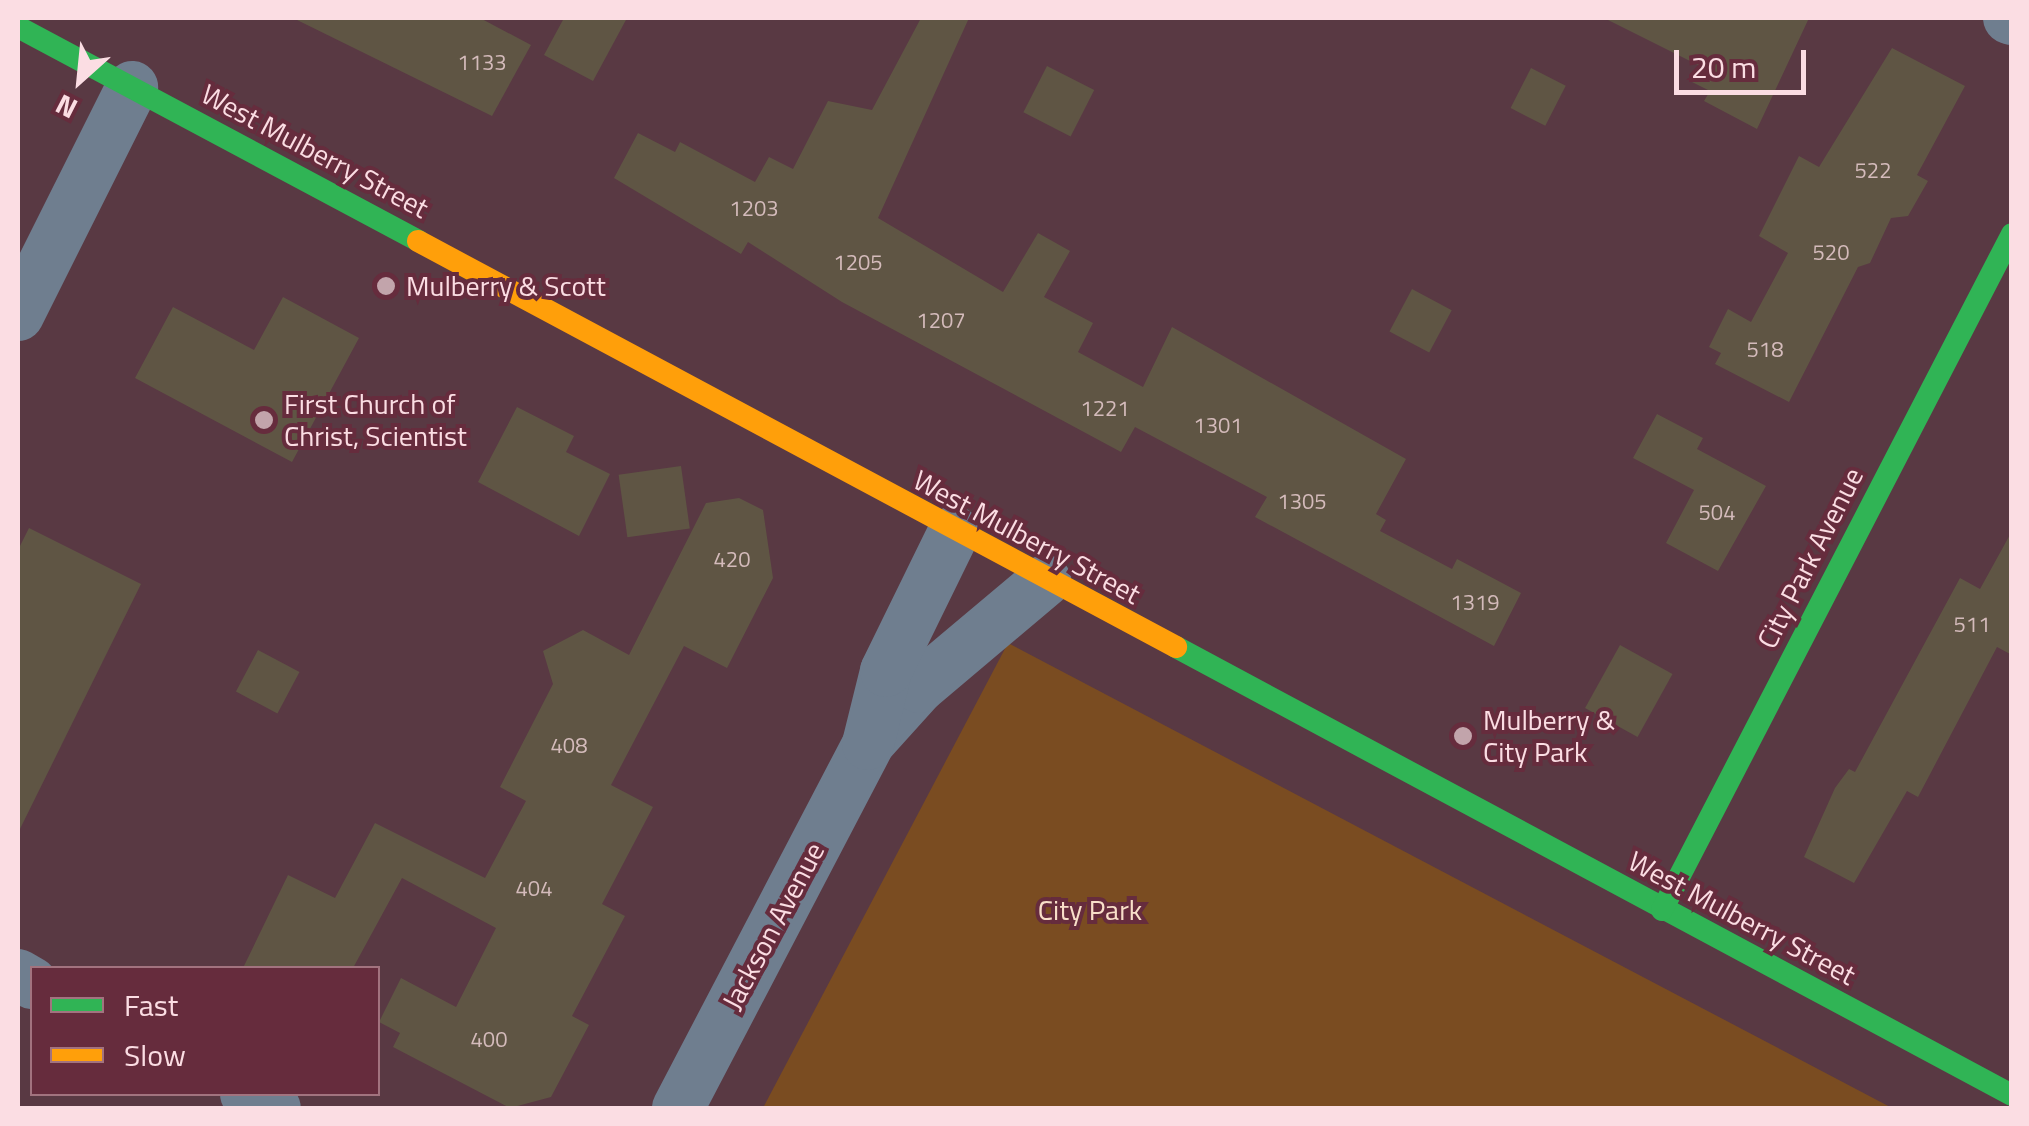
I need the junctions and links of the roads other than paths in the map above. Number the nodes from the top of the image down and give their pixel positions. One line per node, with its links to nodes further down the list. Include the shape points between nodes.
1 (18, 27): 2 (main road, West Mulberry Street)
2 (132, 88): 4 (street); 5 (main road, West Mulberry Street)
3 (2012, 234): 8 (main road, City Park Avenue)
4 (18, 315)
5 (954, 532): 6 (main road, West Mulberry Street); 7 (street, Jackson Avenue, via 886,671)
6 (1045, 581): 7 (street, Jackson Avenue, via 919,688); 8 (main road, West Mulberry Street)
7 (868, 744): 12 (street, Jackson Avenue)
8 (1662, 910): 9 (main road, West Mulberry Street)
9 (2012, 1094)
10 (250, 1096): 11 (street)
11 (275, 1108)
12 (678, 1108)

